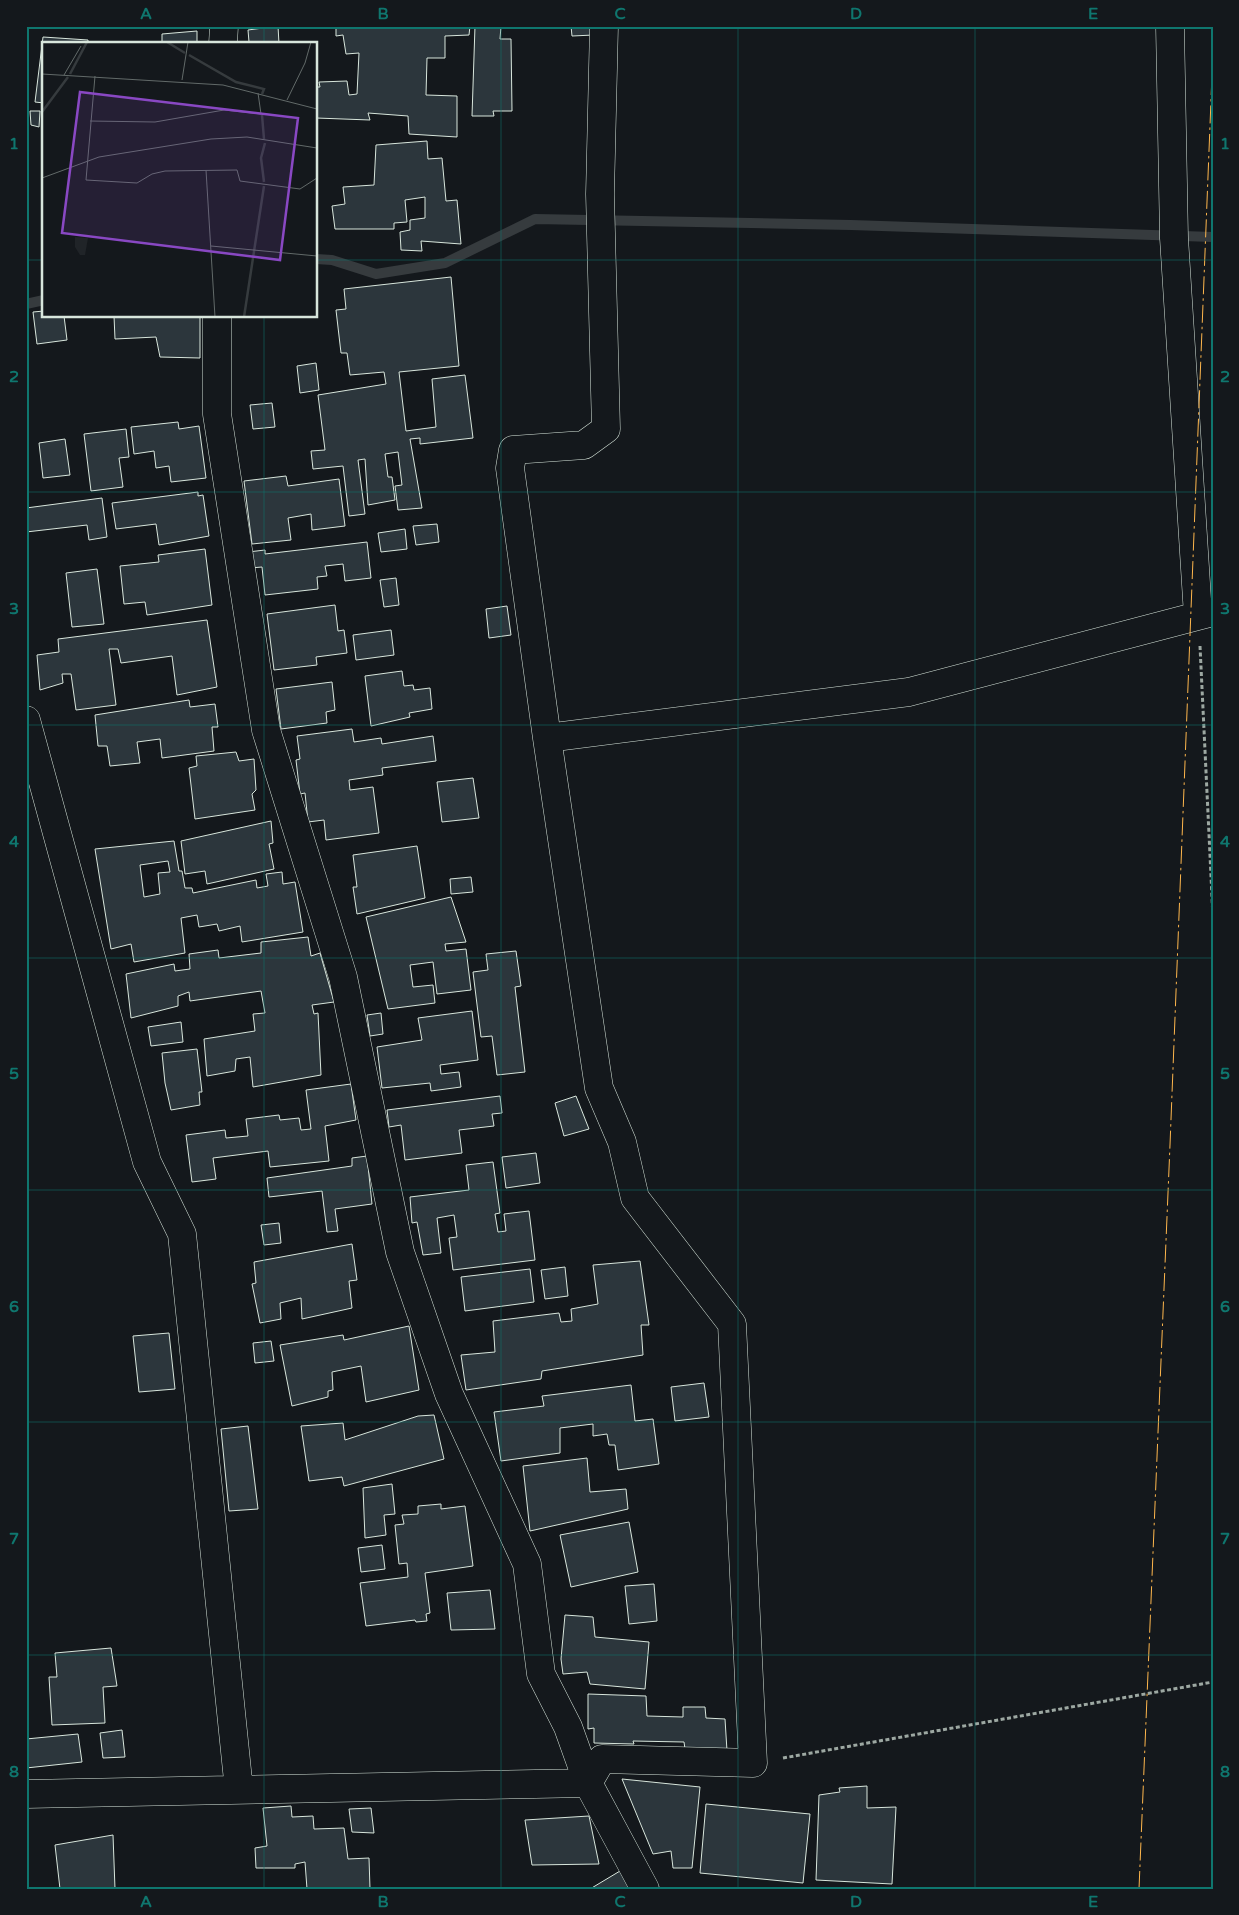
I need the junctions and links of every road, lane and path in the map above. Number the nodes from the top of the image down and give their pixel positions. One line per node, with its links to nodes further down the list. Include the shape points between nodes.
1 (224, 26): 4 (street)
2 (604, 26): 8 (street, via 600,194 606,430 584,445 513,450 510,468)
3 (1170, 26): 6 (street, via 1174,238)
4 (223, 42)
5 (217, 318): 12 (street, via 217,414 266,730 343,977 400,1252 448,1394 527,1564 541,1674 568,1727)
6 (1205, 614): 8 (street, via 909,692); 9 (path)
7 (26, 720): 13 (street, via 147,1162 182,1234)
8 (547, 738): 11 (street, via 598,1088 622,1142 635,1198 732,1324)
9 (1213, 918)
10 (1213, 1682): 11 (path)
11 (753, 1763): 12 (street, via 602,1759)
12 (588, 1783): 13 (street); 15 (street)
13 (239, 1790): 14 (street)
14 (26, 1794)
15 (645, 1889)

